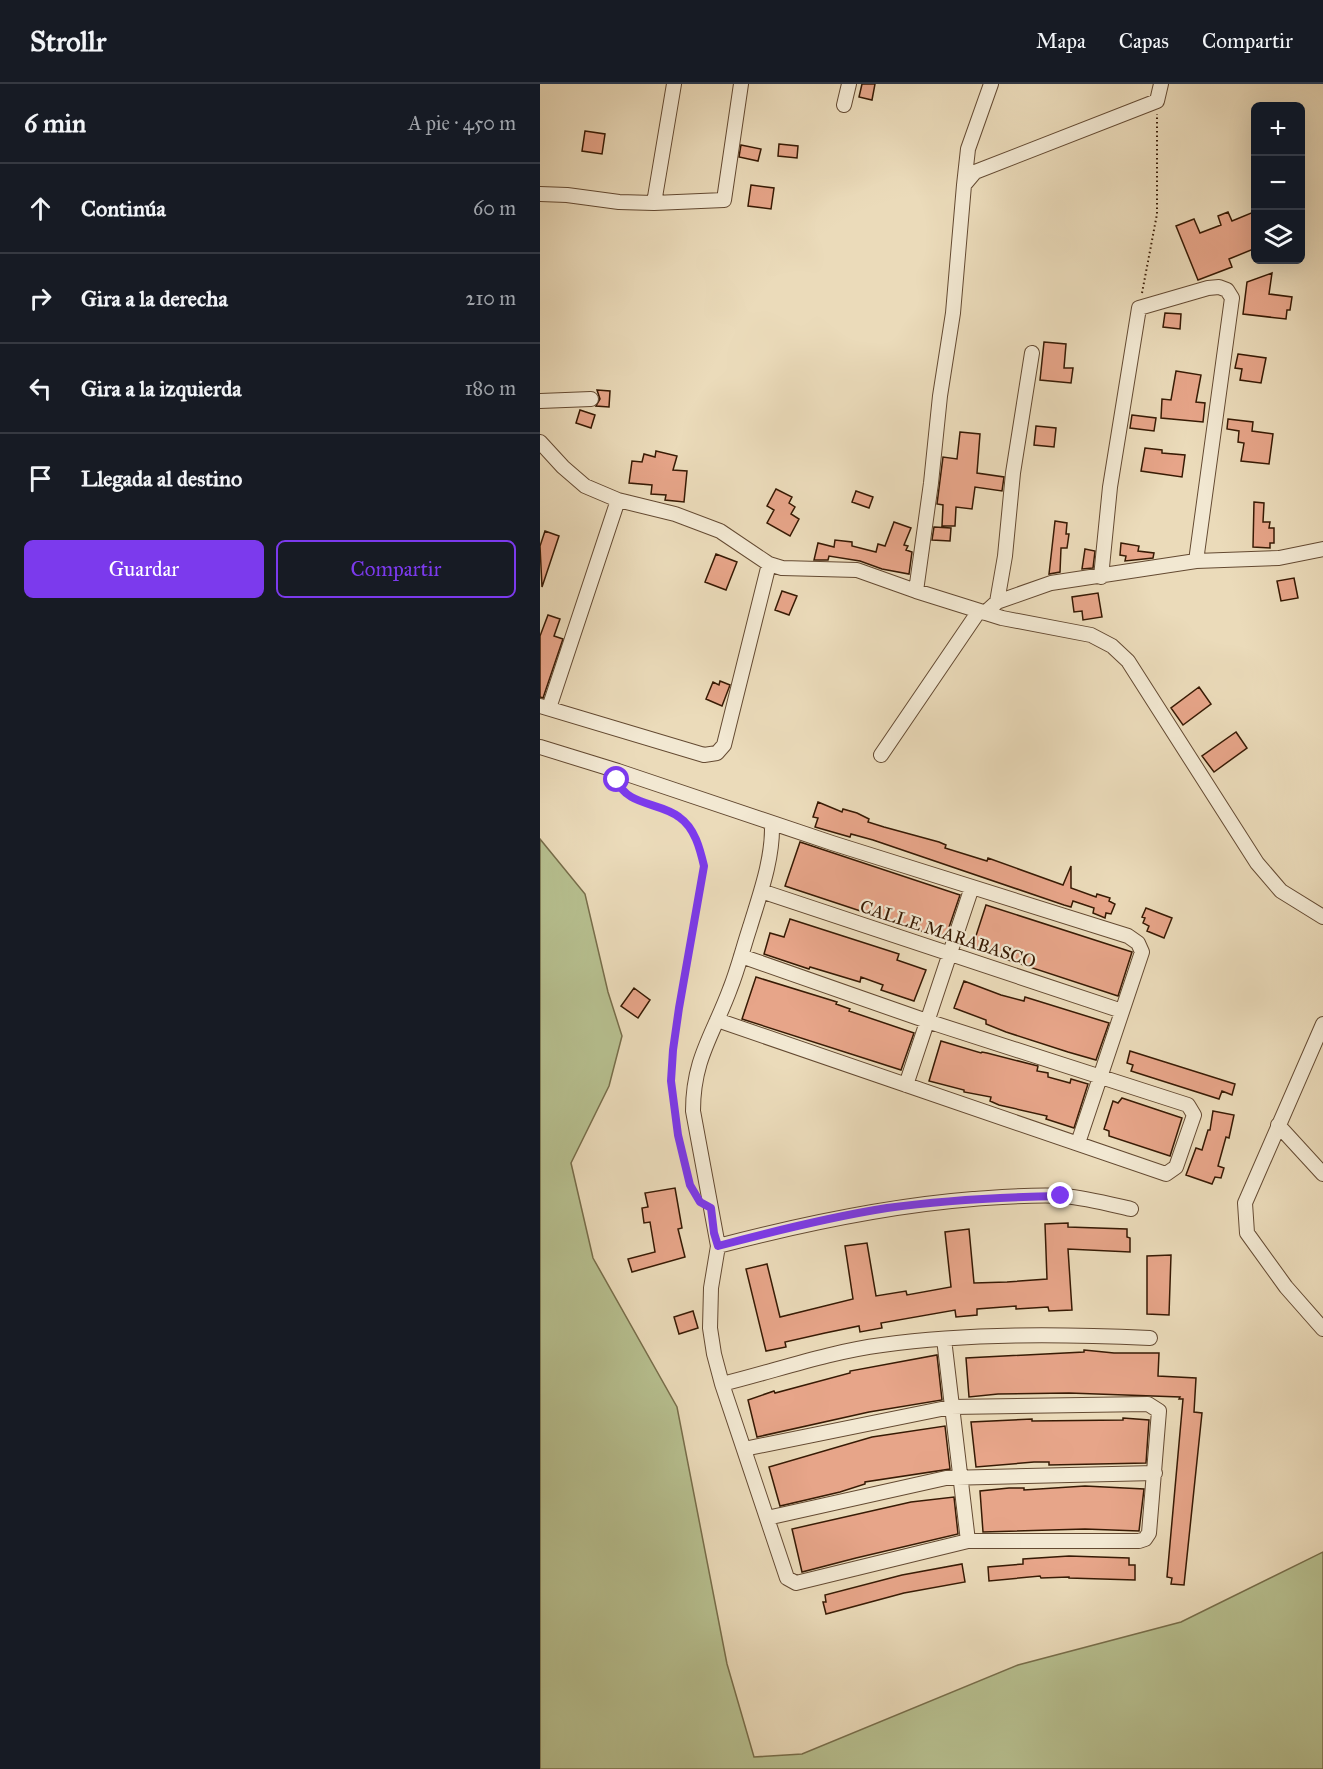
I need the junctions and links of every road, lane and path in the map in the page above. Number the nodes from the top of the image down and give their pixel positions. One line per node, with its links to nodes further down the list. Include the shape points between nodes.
1 (674, 84): 10 (street)
2 (741, 84): 10 (street, via 724,200)
3 (849, 84): 7 (street)
4 (992, 84): 8 (street, via 968,150)
5 (1161, 84): 6 (street)
6 (1157, 101): 8 (street, via 975,172); 11 (path, via 1157,214)
7 (844, 105)
8 (964, 184): 21 (street, via 953,313)
9 (540, 194): 10 (street)
10 (654, 203)
11 (1139, 308): 18 (street, via 1208,288 1227,290 1232,298); 20 (street, via 1110,487)
12 (1032, 354): 22 (street)
13 (591, 399): 14 (street)
14 (540, 400)
15 (540, 442): 16 (street, via 585,486)
16 (618, 500): 19 (street, via 675,514 720,531); 24 (street)
17 (1323, 549): 18 (street, via 1279,558)
18 (1197, 561): 20 (street)
19 (770, 564): 21 (street, via 782,568 857,570); 24 (street, via 724,745 717,753 704,755)
20 (1101, 577): 22 (street, via 1052,584)
21 (916, 591): 23 (street)
22 (997, 602): 23 (street)
23 (982, 612): 26 (street); 31 (street, via 1091,635 1112,646 1128,661 1257,863 1281,891)
24 (544, 707)
25 (540, 747): 27 (street)
26 (881, 755)
27 (618, 771): 28 (street); 43 (path, via 617,780 625,794 678,816 687,824 704,866 679,1008 671,1081 690,1185 700,1202)
28 (772, 824): 29 (street); 30 (street)
29 (972, 887): 32 (street); 34 (street, via 1128,936 1138,943 1143,952)
30 (761, 891): 32 (street, CALLE MARABASCO); 33 (street)
31 (1323, 917)
32 (949, 954): 34 (street, CALLE MARABASCO); 36 (street)
33 (741, 956): 35 (street); 36 (street)
34 (1122, 1011): 38 (street)
35 (717, 1020): 39 (street); 43 (street, via 701,1057 693,1091 693,1111)
36 (927, 1021): 38 (street); 39 (street)
37 (1323, 1024): 40 (street)
38 (1101, 1077): 41 (street); 41 (street, via 1192,1109 1194,1115 1180,1157 1176,1167 1166,1174)
39 (906, 1084): 41 (street)
40 (1278, 1125): 42 (street); 46 (street, via 1245,1203 1247,1233)
41 (1078, 1143)
42 (1323, 1174)
43 (711, 1208): 45 (street)
44 (1131, 1209): 45 (street, via 1061,1196 928,1203 825,1220)
45 (718, 1246): 49 (street, via 710,1328)
46 (1323, 1329)
47 (1150, 1338): 48 (street, via 1065,1335)
48 (944, 1339): 49 (street, via 880,1345); 50 (street)
49 (722, 1384): 51 (street)
50 (951, 1407): 51 (street); 52 (street, via 1148,1404 1160,1411); 53 (street)
51 (744, 1449): 54 (street)
52 (1155, 1473): 53 (street); 55 (street, via 1149,1533 1145,1539)
53 (962, 1477): 54 (street); 55 (street)
54 (767, 1518): 55 (street, via 787,1578 796,1583)
55 (968, 1541)

